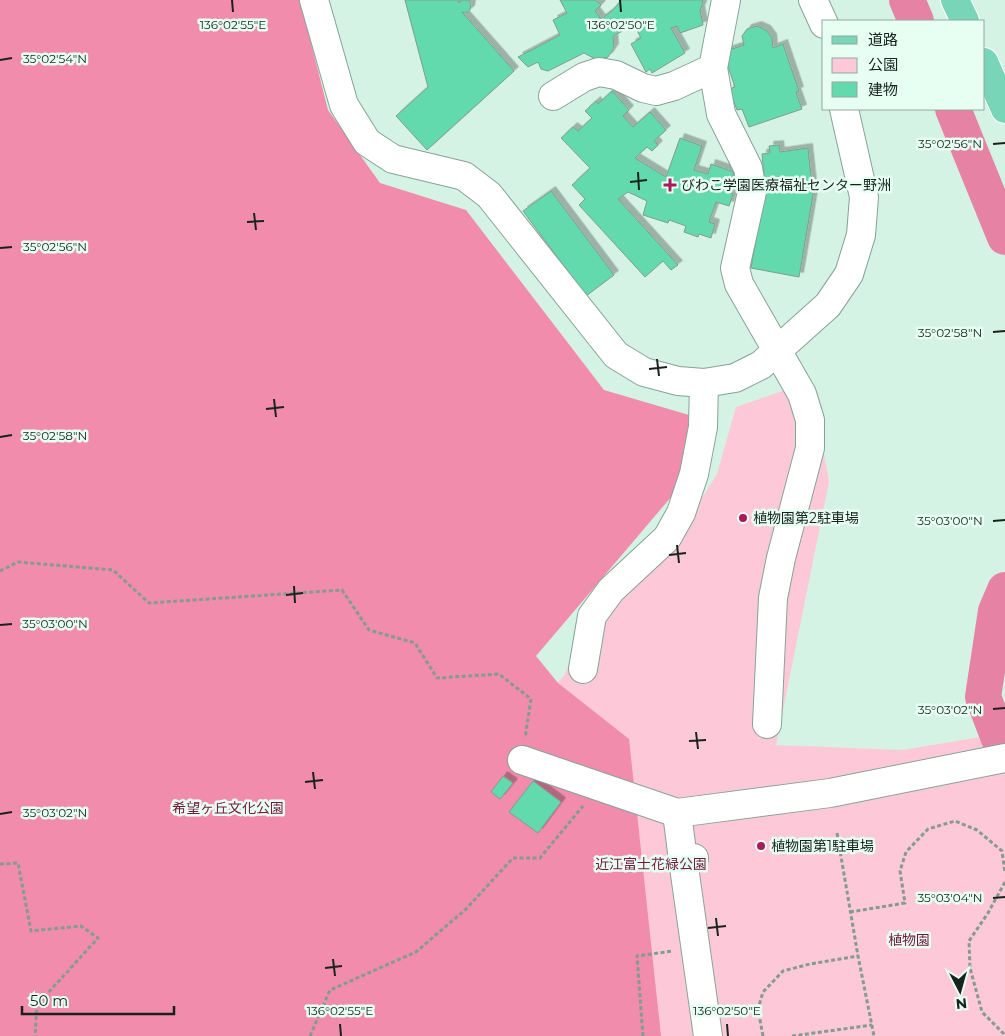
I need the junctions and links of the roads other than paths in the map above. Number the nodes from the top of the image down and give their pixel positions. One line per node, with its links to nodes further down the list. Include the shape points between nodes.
1 (314, 0): 13 (street, via 344,104 367,142 393,160 464,176 490,196 616,355 644,372 678,381)
2 (726, 0): 8 (street)
3 (813, 0): 5 (street)
4 (955, 0): 6 (main road)
5 (822, 20)
6 (965, 20)
7 (985, 64): 10 (main road)
8 (713, 68): 9 (street, via 656,91 616,75 599,72 584,77); 12 (street, via 721,114 748,168 752,192 735,268 739,284)
9 (553, 96)
10 (1005, 108)
11 (844, 110): 12 (street, via 864,197 861,235 849,274 828,305)
12 (778, 351): 13 (street, via 761,366 735,378); 15 (street, via 802,394 810,420 810,448 773,598)
13 (704, 383): 14 (street, via 703,426 694,474 681,513 667,538 611,590 592,616)
14 (583, 670)
15 (767, 724)
16 (1005, 758): 18 (street, via 830,793)
17 (522, 760): 18 (street)
18 (677, 813): 19 (street, via 688,859 695,947)
19 (708, 1036)

